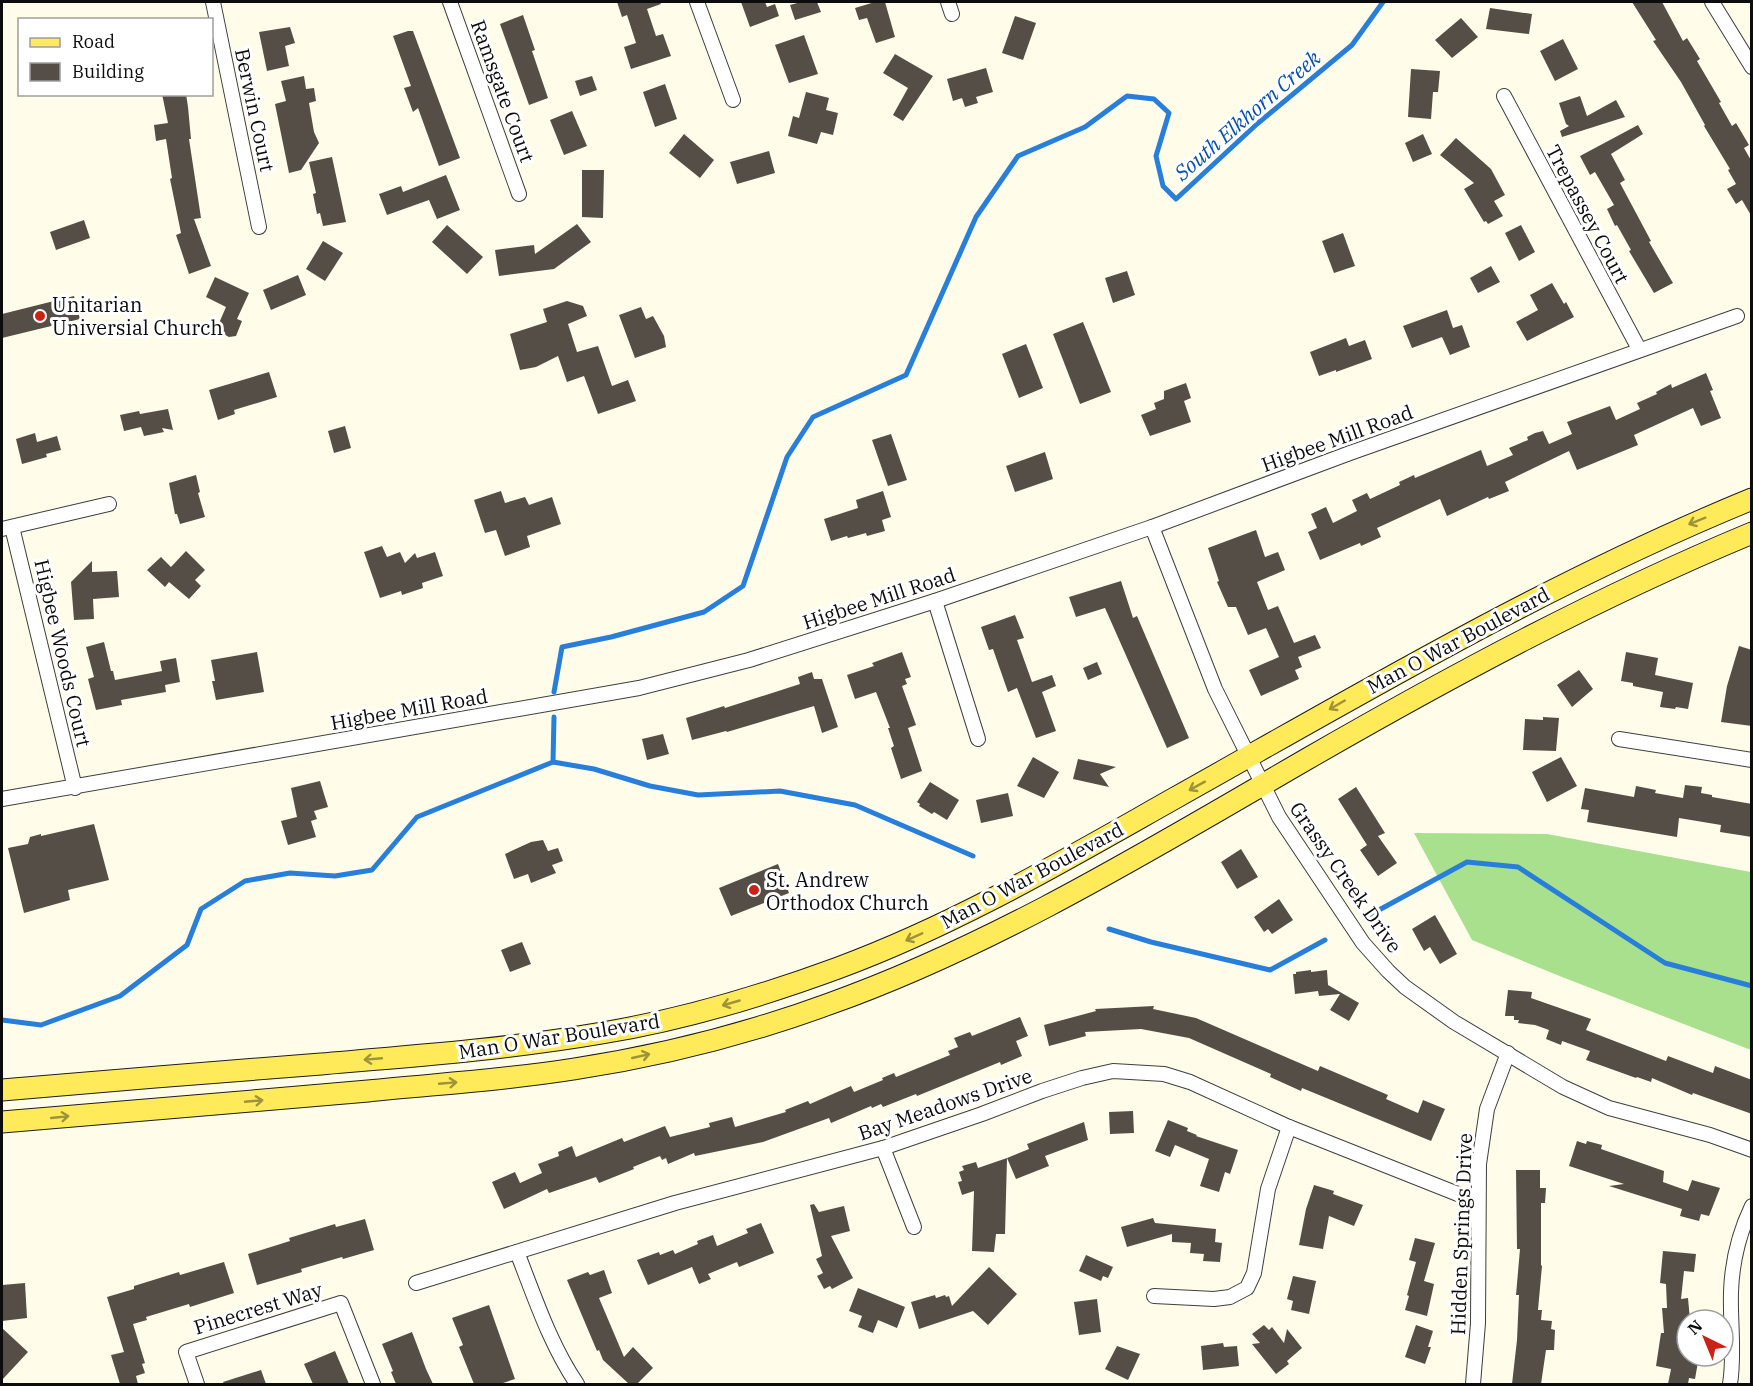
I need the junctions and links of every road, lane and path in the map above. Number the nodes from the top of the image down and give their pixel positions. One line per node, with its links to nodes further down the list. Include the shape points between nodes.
1 (213, 2): 9 (street, Berwin Court)
2 (450, 2): 8 (street, Ramsgate Court)
3 (697, 2): 7 (street)
4 (1712, 2): 5 (street)
5 (1752, 67)
6 (1504, 96): 11 (street, Trepassey Court)
7 (733, 100)
8 (519, 194)
9 (259, 227)
10 (1737, 316): 11 (street, Higbee Mill Road)
11 (1639, 350): 15 (street, Higbee Mill Road)
12 (1752, 499): 20 (main road, Man O War Boulevard, one-way to 20, via 1629,552 1491,621)
13 (109, 504): 14 (street, Higbee Woods Court)
14 (7, 528): 23 (street, Higbee Woods Court)
15 (1152, 528): 17 (street, Higbee Mill Road); 20 (street, Grassy Creek Drive, via 1215,689)
16 (1752, 533): 22 (main road, Man O War Boulevard, via 1646,579 1476,664)
17 (935, 601): 18 (street); 23 (street, Higbee Mill Road, via 749,660 639,688)
18 (978, 739)
19 (1619, 740): 21 (street)
20 (1248, 757): 22 (street, Grassy Creek Drive); 26 (main road, Man O War Boulevard, one-way to 26, via 946,922 838,968 670,1019 548,1042 459,1052)
21 (1752, 760)
22 (1263, 785): 25 (street, Grassy Creek Drive, via 1305,859 1363,943 1388,971 1454,1022); 27 (main road, Man O War Boulevard, one-way to 22, via 572,1070 711,1040 791,1018 931,963 1090,882)
23 (75, 788): 24 (street, Higbee Mill Road)
24 (2, 799)
25 (1508, 1053): 30 (street, Grassy Creek Drive, via 1563,1087 1608,1108); 31 (street, Hidden Springs Drive, via 1487,1109)
26 (2, 1090)
27 (2, 1122)
28 (1289, 1127): 29 (street, Bay Meadows Drive, via 1190,1082 1164,1074 1113,1071 1042,1090); 31 (street, Bay Meadows Drive); 36 (street, via 1268,1189 1254,1273 1247,1288 1230,1297 1214,1299)
29 (883, 1148): 33 (street); 34 (street, Bay Meadows Drive, via 675,1203)
30 (1752, 1150)
31 (1478, 1202): 40 (street, Hidden Springs Drive, via 1478,1323)
32 (1752, 1206): 41 (street, via 1738,1241 1734,1266)
33 (914, 1227)
34 (517, 1252): 35 (street, Bay Meadows Drive); 39 (street, via 549,1335)
35 (416, 1283)
36 (1154, 1296)
37 (197, 1384): 38 (street, Pinecrest Way, via 186,1352 341,1303)
38 (373, 1384)
39 (577, 1384)
40 (1473, 1384)
41 (1730, 1384)

